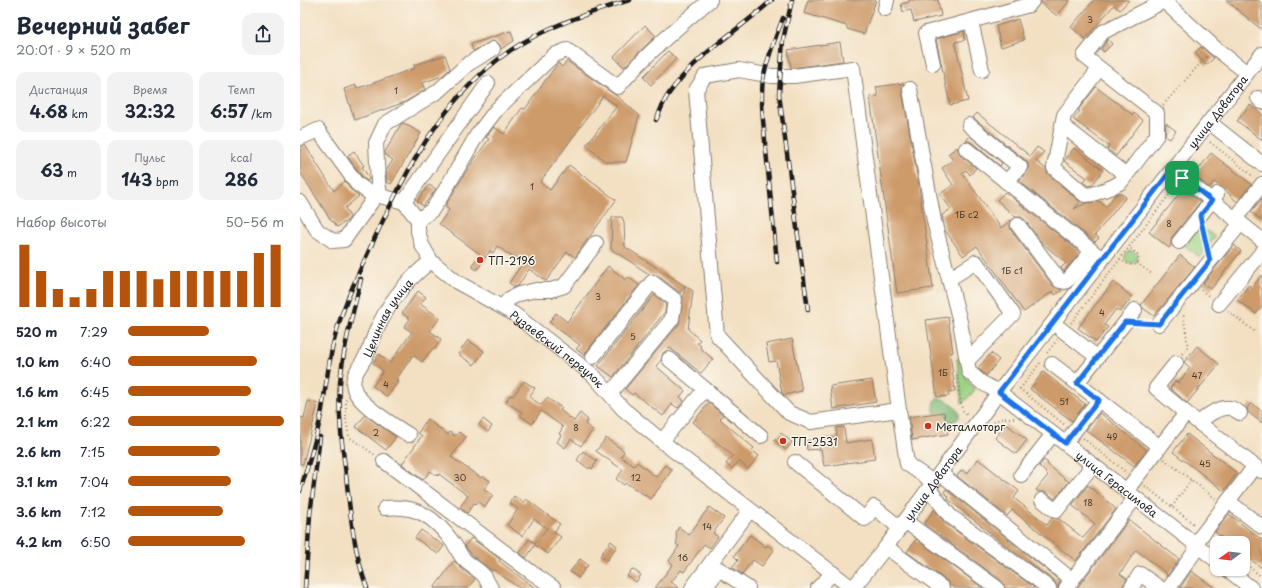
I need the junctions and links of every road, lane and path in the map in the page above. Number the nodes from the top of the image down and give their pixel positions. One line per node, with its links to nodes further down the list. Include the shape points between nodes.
1 (710, 0): 31 (street, via 656,48 618,87 567,50 554,55 497,109 477,135 432,210)
2 (1033, 0): 3 (street, via 1029,5)
3 (971, 21): 7 (street, via 926,33); 9 (street)
4 (1214, 47): 8 (street, via 1164,1 1103,32 1084,56); 10 (street); 13 (path)
5 (493, 49): 26 (street, via 468,64 437,92 385,124 376,143)
6 (1262, 54): 10 (street, улица Доватора)
7 (933, 64)
8 (1100, 69): 13 (street); 16 (street, via 1064,115)
9 (982, 70)
10 (1247, 73): 14 (street, улица Доватора)
11 (488, 83): 29 (street)
12 (910, 89): 45 (street, улица Герасимова, via 934,220)
13 (1157, 113): 23 (street, via 1157,135)
14 (1209, 122): 21 (street); 22 (street, улица Доватора)
15 (969, 125): 25 (street, via 1020,167)
16 (1062, 125): 23 (street); 23 (street, via 1054,168 1085,195 1112,188)
17 (300, 138): 26 (street, via 318,130 357,184)
18 (1210, 142): 24 (path)
19 (966, 149): 25 (street)
20 (1196, 160): 22 (path)
21 (1262, 164)
22 (1177, 173): 27 (street); 37 (path); 39 (street, улица Доватора)
23 (1126, 175)
24 (1259, 181): 32 (street)
25 (1006, 182): 39 (street)
26 (378, 197): 28 (street, via 344,240 333,241 317,230); 29 (street)
27 (1215, 197): 30 (street); 32 (street)
28 (300, 202)
29 (404, 202): 31 (street)
30 (1200, 216): 35 (street); 42 (path)
31 (418, 220): 41 (street, Рузаевский переулок, via 422,245)
32 (1238, 221): 34 (street); 42 (street)
33 (1018, 225): 39 (street, via 1060,281 1065,282)
34 (1262, 240)
35 (1179, 242)
36 (596, 243): 48 (street, via 564,286 519,294 509,299)
37 (1130, 247): 40 (path); 43 (path, via 1138,254)
38 (1262, 252): 47 (street)
39 (1097, 255): 51 (street, улица Доватора)
40 (1120, 259): 43 (path, via 1128,265); 51 (path)
41 (431, 261): 48 (street, Рузаевский переулок, via 457,282); 72 (street, Целинная улица, via 400,292 382,318 367,354 352,380 360,401)
42 (1210, 261): 46 (street)
43 (1137, 262): 44 (path)
44 (1153, 275)
45 (949, 279): 56 (street, улица Герасимова); 56 (street, via 976,262 1013,314)
46 (1180, 298): 50 (street); 57 (path, via 1188,346)
47 (1219, 304)
48 (503, 307): 62 (street, Рузаевский переулок, via 593,375)
49 (1135, 310): 53 (street)
50 (1159, 324)
51 (1058, 327): 53 (street); 55 (path); 61 (street, улица Доватора)
52 (593, 357): 62 (street, via 652,282 676,300 672,319)
53 (1097, 357): 59 (street)
54 (668, 359): 60 (street)
55 (1047, 360): 59 (street); 70 (path, via 1020,390)
56 (967, 361): 61 (street, улица Герасимова, via 969,372)
57 (1176, 363): 66 (street, via 1156,388)
58 (957, 372): 68 (path, via 962,410)
59 (1077, 383): 64 (street)
60 (705, 389): 73 (street); 74 (street)
61 (999, 392): 68 (street, улица Доватора); 71 (street, улица Герасимова)
62 (610, 394): 74 (street, Рузаевский переулок)
63 (346, 398): 77 (path, via 349,437)
64 (1099, 400): 70 (street); 76 (street)
65 (899, 410): 65 (street, via 812,422 789,413 717,335 696,90 705,76 739,70 772,76 794,76 853,68); 84 (street, via 907,464)
66 (1186, 413): 69 (street); 76 (street)
67 (1240, 413): 69 (street, via 1232,408 1225,408 1209,414)
68 (977, 422): 84 (street, улица Доватора)
69 (1200, 424): 80 (street)
70 (1074, 432): 75 (street); 82 (path)
71 (1053, 434): 75 (street, улица Герасимова); 81 (street)
72 (409, 436)
73 (761, 436)
74 (662, 441): 90 (street, Рузаевский переулок)
75 (1065, 443): 79 (street, улица Герасимова)
76 (1158, 449): 82 (street); 83 (path)
77 (384, 461): 104 (street)
78 (795, 462): 92 (street, via 865,519 874,507)
79 (1093, 464): 85 (street, улица Герасимова); 86 (street, via 1056,511)
80 (1258, 469): 87 (street)
81 (1021, 475)
82 (1135, 479): 85 (street); 88 (path)
83 (1191, 480): 87 (path); 88 (path)
84 (934, 481): 92 (street, улица Доватора); 102 (street); 112 (street, via 950,516)
85 (1131, 494): 95 (street, улица Герасимова); 102 (street)
86 (1042, 500)
87 (1226, 503): 91 (street); 93 (street)
88 (1172, 507): 93 (path)
89 (385, 508): 103 (street, via 413,509 426,515 439,526 462,557 484,576)
90 (750, 510): 99 (street, Рузаевский переулок); 105 (street)
91 (1260, 522)
92 (902, 525): 96 (street, улица Доватора); 111 (street)
93 (1204, 532): 94 (path); 95 (street)
94 (1210, 537)
95 (1196, 545): 97 (street, улица Герасимова); 115 (street)
96 (886, 547): 109 (street, улица Доватора); 110 (street)
97 (1210, 556)
98 (1250, 568): 101 (path)
99 (833, 573): 108 (street); 109 (street, Рузаевский переулок)
100 (1236, 576): 116 (street)
101 (1262, 577)
102 (1069, 584)
103 (491, 588)
104 (554, 588)
105 (692, 588)
106 (705, 588): 107 (street, via 719,569)
107 (748, 588)
108 (818, 588)
109 (854, 588)
110 (942, 588)
111 (997, 588)
112 (1049, 588)
113 (1131, 588): 114 (street, via 1140,574)
114 (1160, 588)
115 (1169, 588)
116 (1252, 588)

